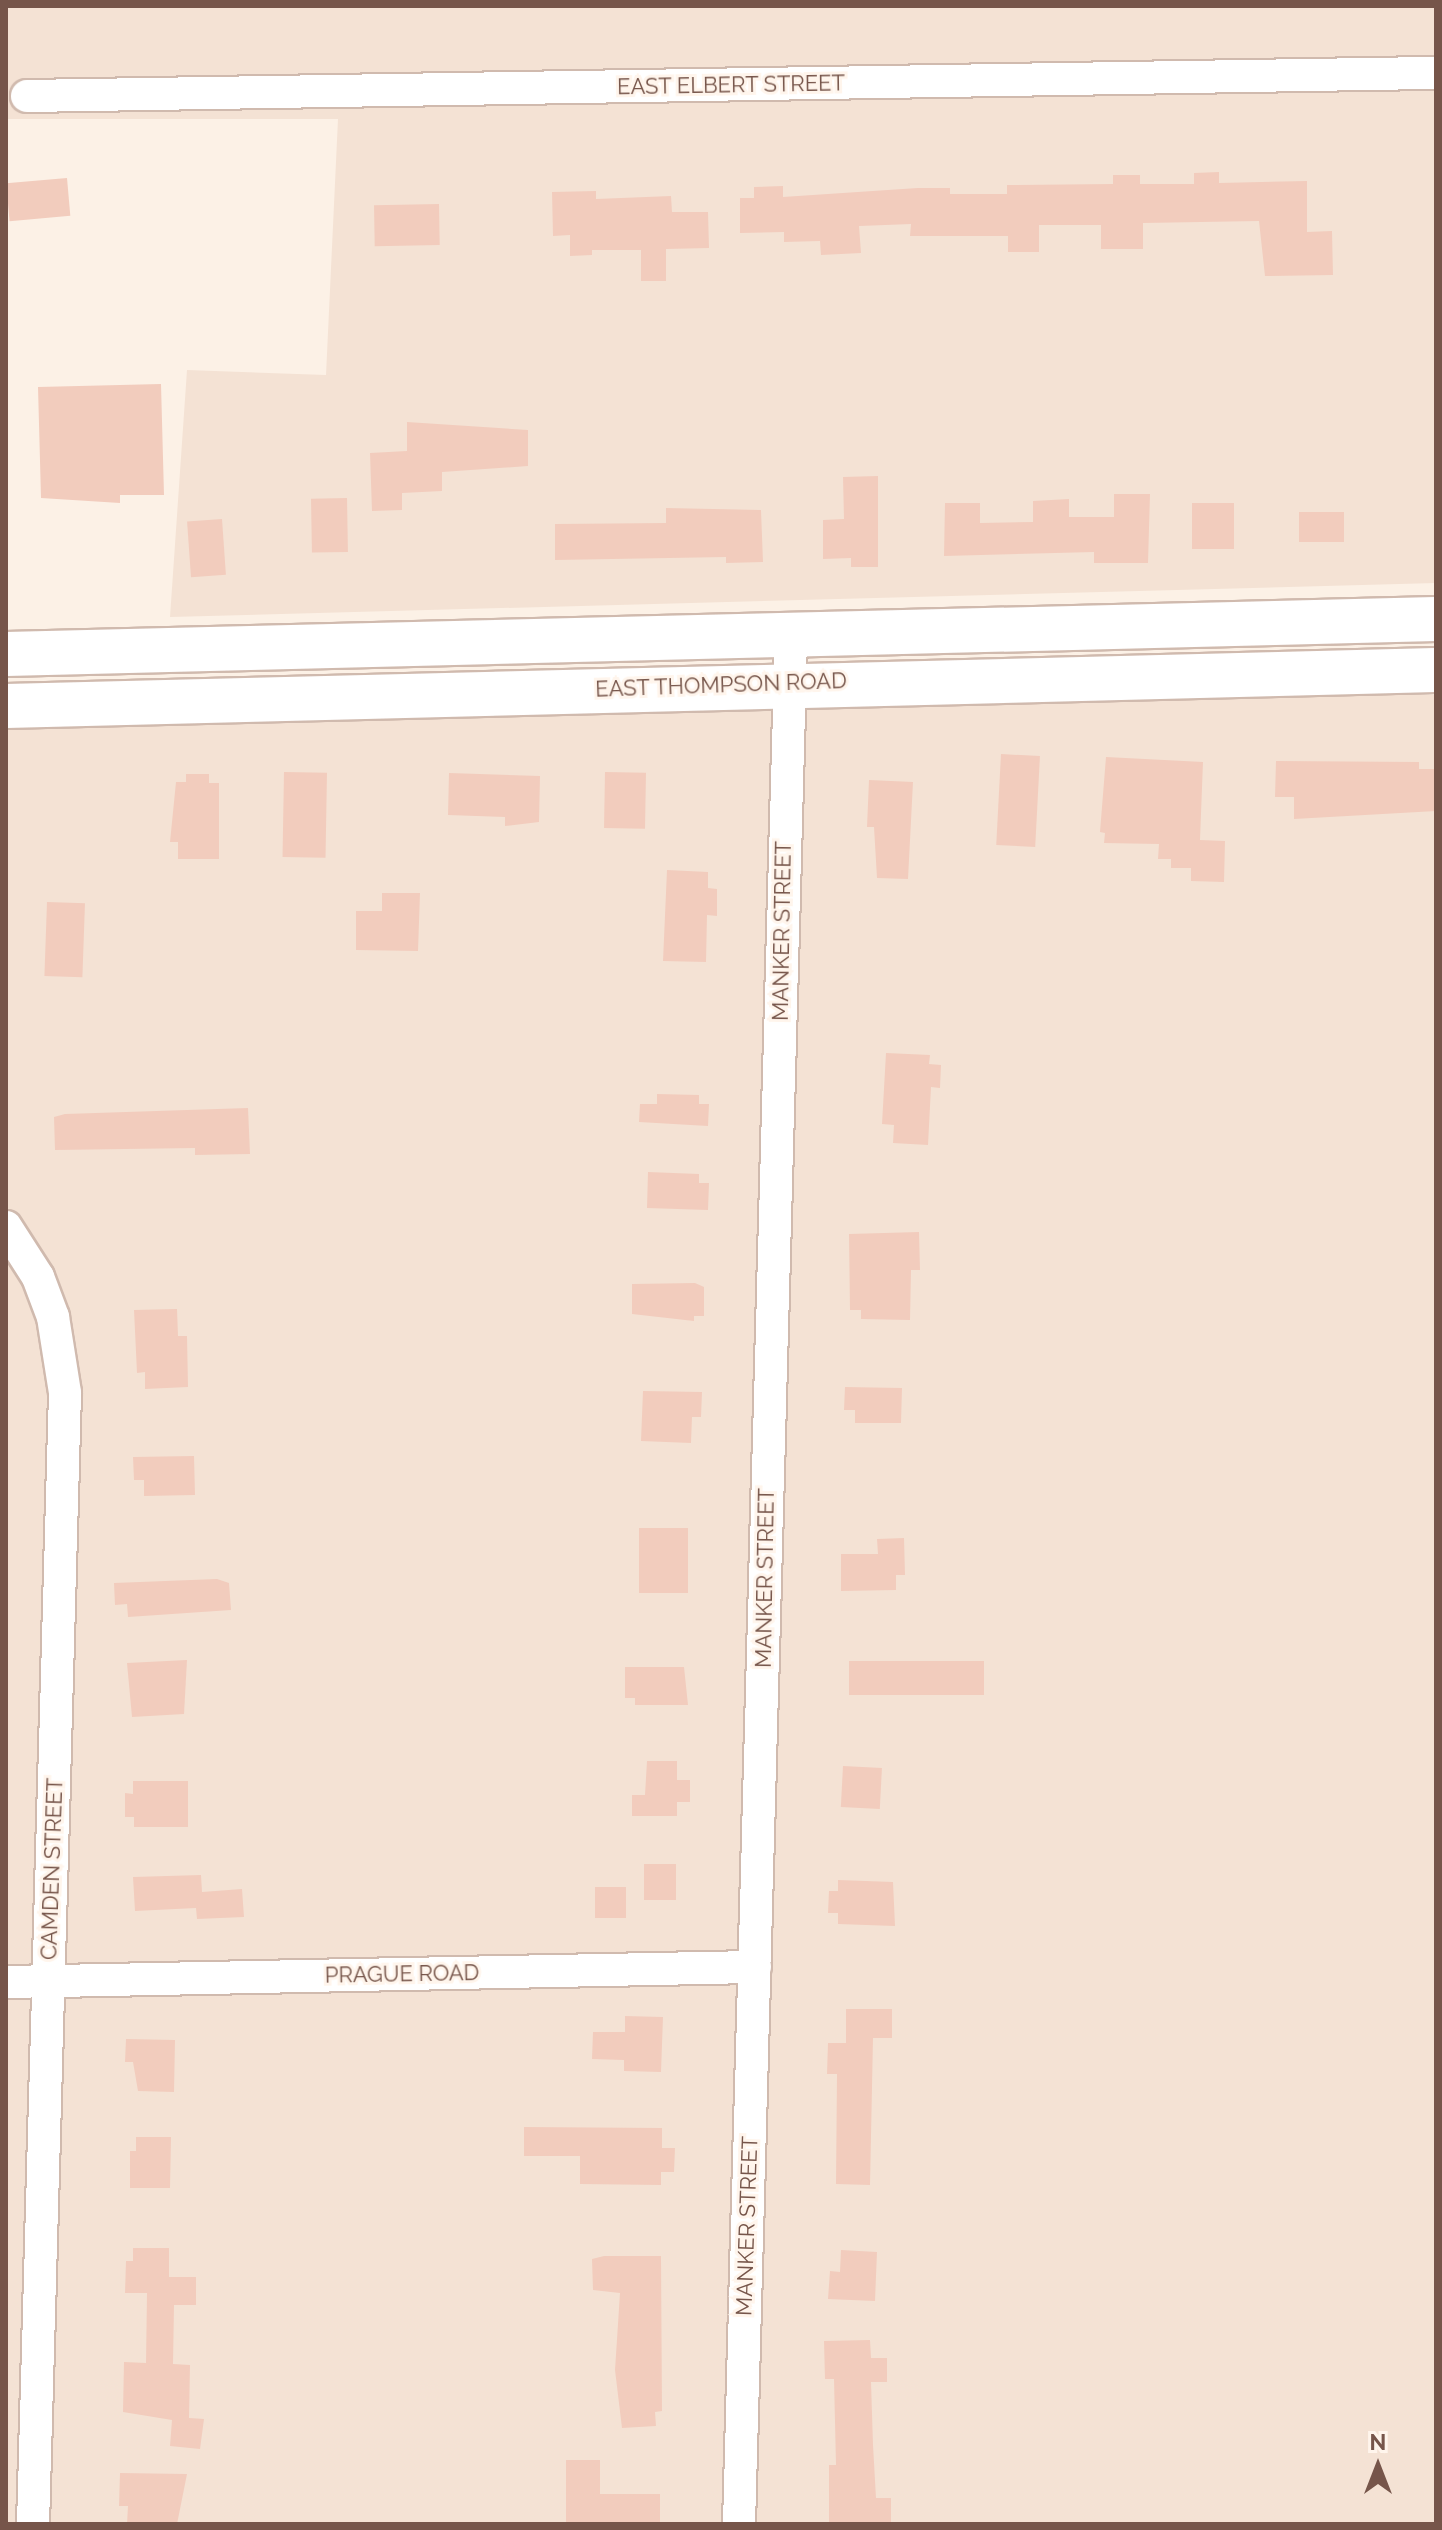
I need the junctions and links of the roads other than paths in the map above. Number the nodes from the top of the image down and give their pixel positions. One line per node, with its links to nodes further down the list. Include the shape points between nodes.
1 (1436, 73): 2 (street, EAST ELBERT STREET)
2 (27, 96)
3 (1436, 619): 4 (main road)
4 (791, 633): 5 (main road); 7 (street, MANKER STREET)
5 (6, 654)
6 (1436, 670): 7 (main road, EAST THOMPSON ROAD)
7 (788, 683): 8 (main road, EAST THOMPSON ROAD); 10 (street, MANKER STREET)
8 (6, 706)
9 (6, 1227): 11 (street, CAMDEN STREET, via 42,1287 56,1327 65,1382)
10 (755, 1967): 11 (street, PRAGUE ROAD); 14 (street, MANKER STREET)
11 (48, 1981): 12 (street, PRAGUE ROAD); 13 (street, CAMDEN STREET)
12 (6, 1982)
13 (33, 2524)
14 (739, 2524)

